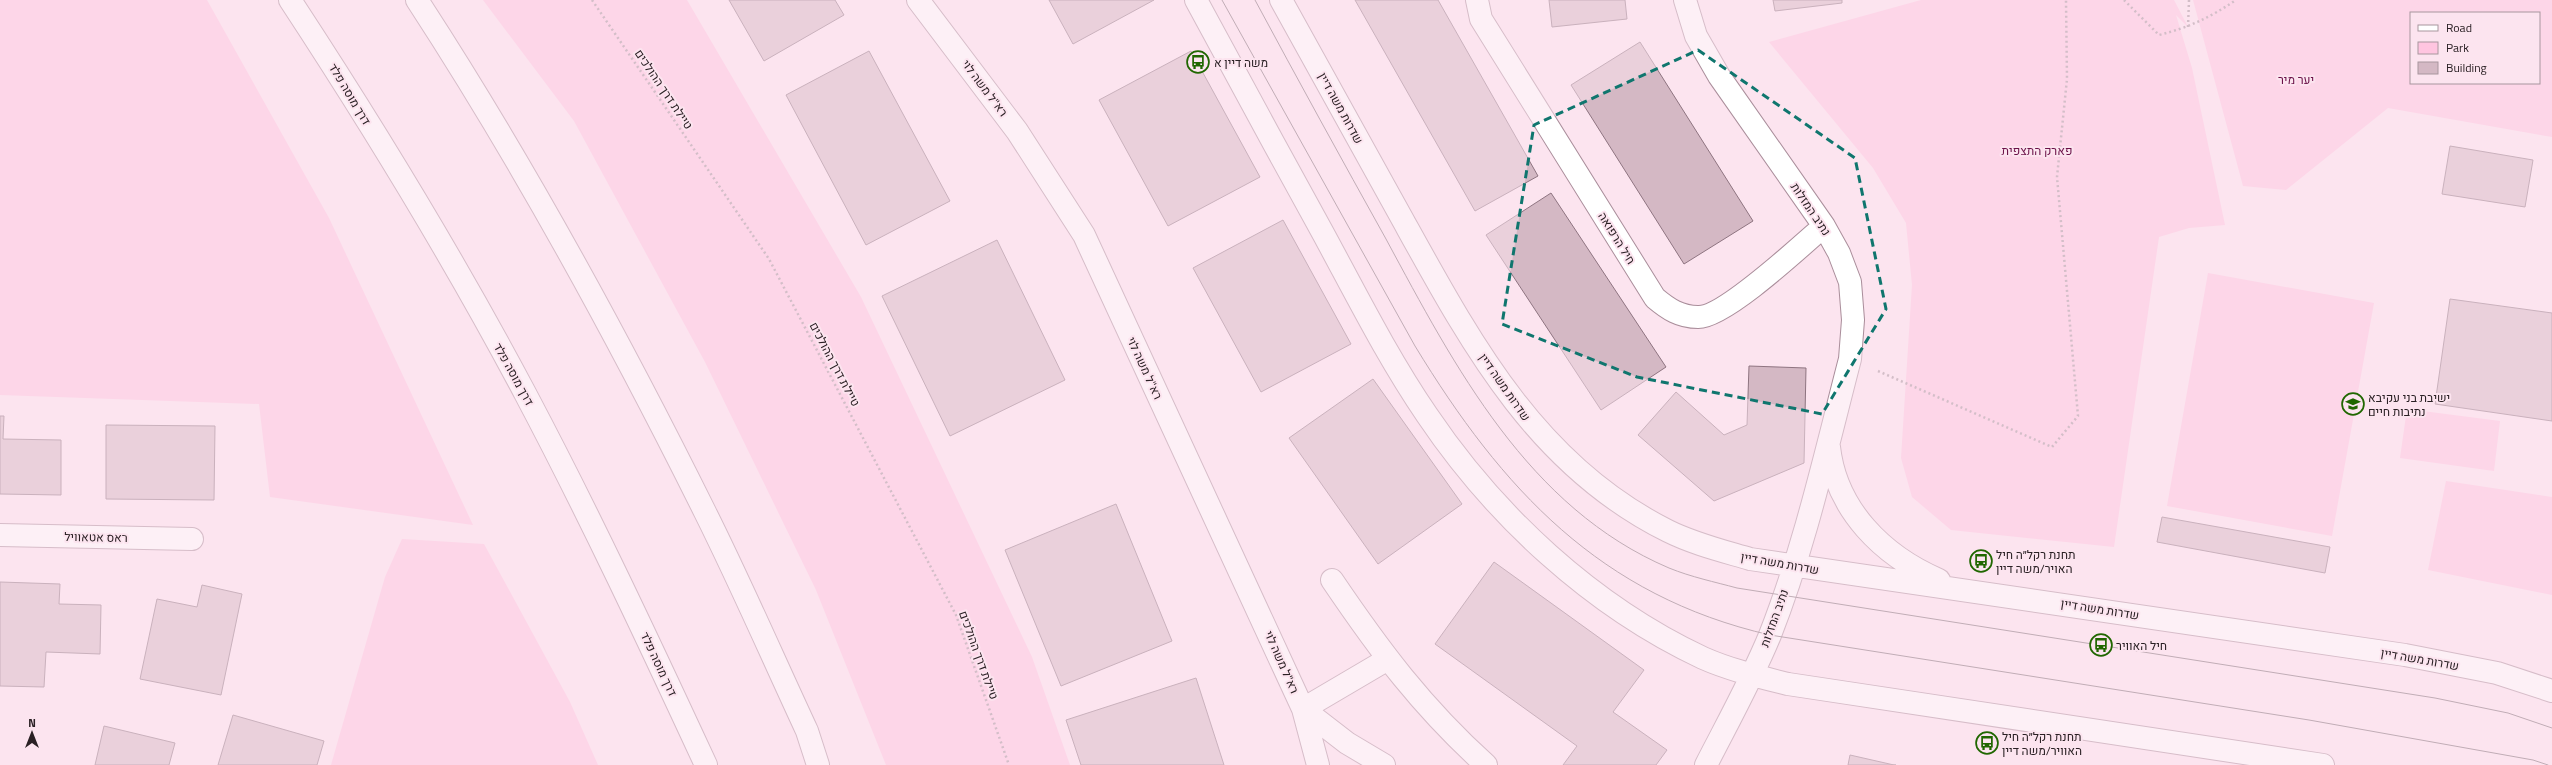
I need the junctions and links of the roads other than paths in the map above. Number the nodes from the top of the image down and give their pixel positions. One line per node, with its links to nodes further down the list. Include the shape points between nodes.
1 (290, 0): 19 (main road, דרך מוסה פלד, via 333,65 443,246 525,394 610,559)
2 (417, 0): 20 (main road, via 535,193 619,344 706,513 807,731)
3 (918, 0): 18 (main road, רא"ל משה לוי, via 1017,131 1084,235)
4 (1196, 0): 16 (main road, via 1384,346 1426,414 1454,453 1525,532 1574,575 1667,639 1704,659)
5 (1281, 0): 12 (main road, שדרות משה דיין, via 1448,302 1529,422 1558,452 1593,482 1630,509 1669,531 1714,549 1750,559)
6 (1477, 0): 8 (main road, חיל הרפואה, via 1481,19 1655,298 1672,312 1700,318 1728,306)
7 (1685, 0): 8 (main road, נתיב המזלות, via 1696,36 1719,76)
8 (1824, 226): 9 (main road, נתיב המזלות, via 1839,253 1850,282 1854,320 1850,359)
9 (1828, 441): 12 (main road, נתיב המזלות); 14 (main road, נתיב המזלות, via 1831,465 1838,487 1851,510 1871,535 1896,556 1924,574)
10 (0, 535): 11 (main road, ראס אטאוויל)
11 (192, 539)
12 (1793, 566): 14 (main road, שדרות משה דיין); 16 (main road, נתיב המזלות, via 1770,635)
13 (1332, 580): 15 (main road)
14 (1959, 588): 17 (main road, שדרות משה דיין, via 2404,655 2497,673)
15 (1388, 659): 18 (main road); 23 (main road, via 1439,721)
16 (1752, 675): 24 (main road, נתיב המזלות); 25 (main road, via 1829,691)
17 (2552, 690)
18 (1303, 709): 21 (main road, רא"ל משה לוי); 22 (main road, via 1347,743)
19 (706, 765)
20 (818, 765)
21 (1318, 765)
22 (1384, 765)
23 (1486, 765)
24 (1706, 765)
25 (2323, 765)

